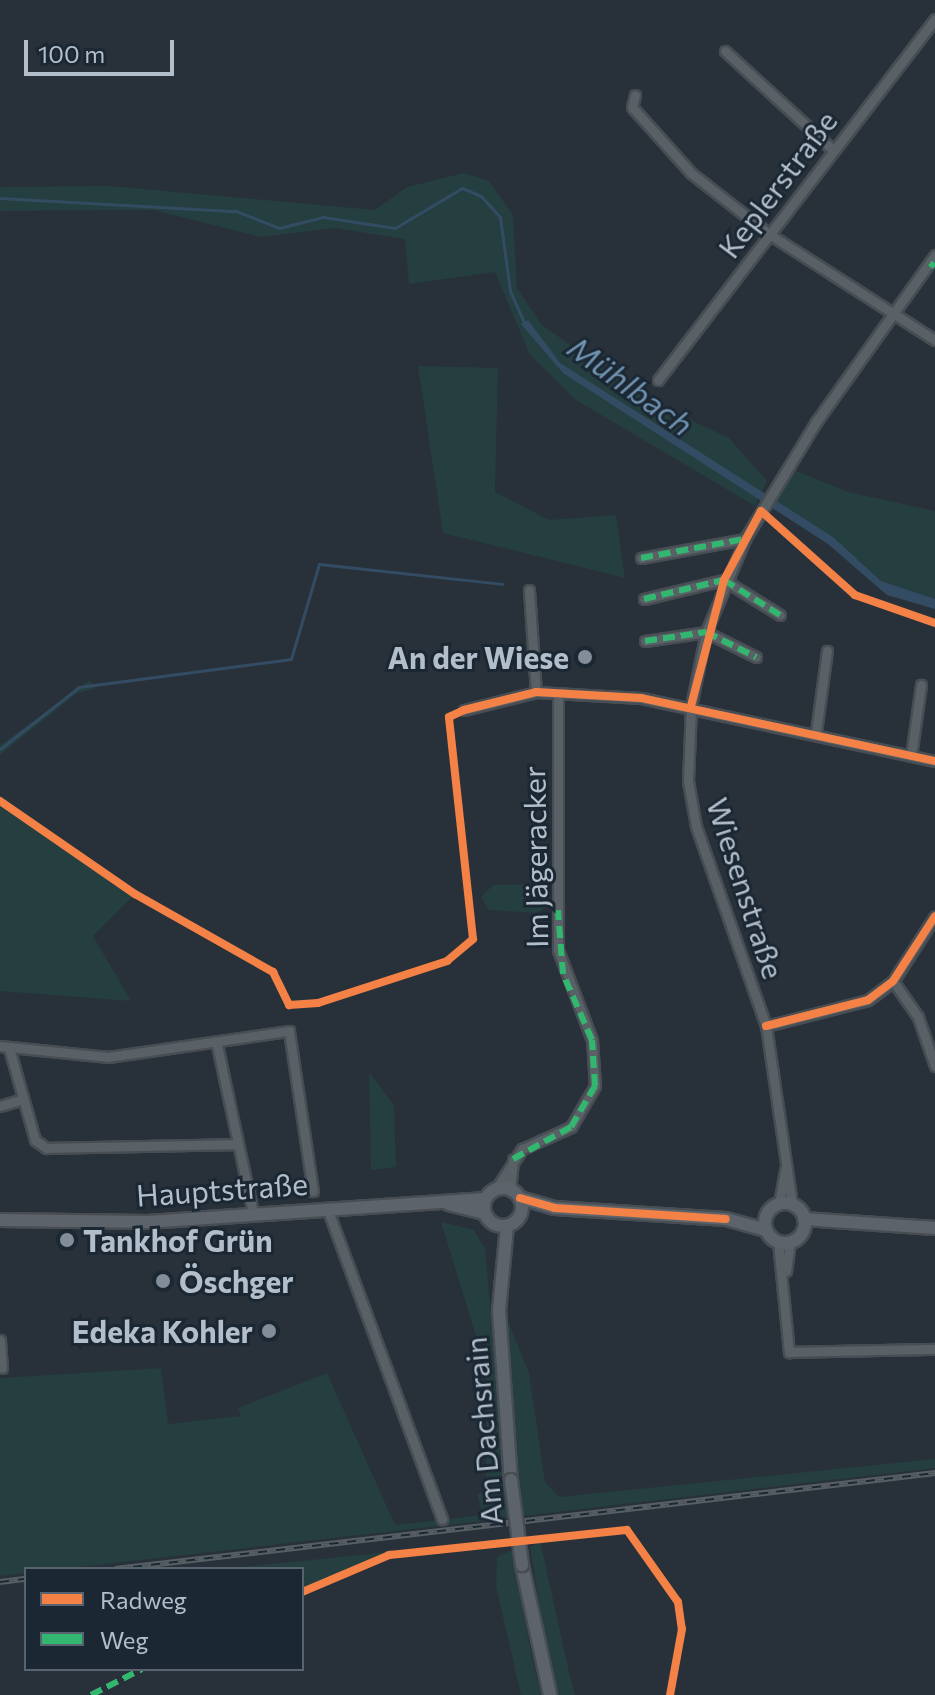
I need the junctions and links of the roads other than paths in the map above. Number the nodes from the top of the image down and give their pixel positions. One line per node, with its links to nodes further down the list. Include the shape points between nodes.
1 (935, 19): 4 (street, Keplerstraße)
2 (725, 51): 4 (street)
3 (635, 95): 5 (street, via 632,107 661,143)
4 (833, 150): 5 (street, Keplerstraße)
5 (769, 234): 7 (street); 9 (street, Keplerstraße)
6 (933, 262): 7 (street, Wiesenstraße)
7 (893, 315): 8 (street); 10 (street, Wiesenstraße)
8 (935, 340)
9 (658, 380)
10 (745, 539): 11 (street); 12 (street, Wiesenstraße)
11 (641, 558)
12 (724, 580): 14 (street); 15 (street); 16 (street, Wiesenstraße)
13 (529, 590): 21 (street)
14 (644, 599)
15 (780, 615)
16 (706, 632): 17 (street); 19 (street); 23 (street, Wiesenstraße)
17 (645, 641)
18 (827, 651): 25 (street)
19 (756, 657)
20 (921, 685): 26 (street)
21 (536, 692): 22 (street); 24 (street)
22 (558, 695): 23 (street); 37 (street, Im Jägeracker, via 558,950 598,1062 591,1100 580,1118)
23 (691, 706): 25 (street); 30 (street, Wiesenstraße, via 696,826)
24 (464, 710)
25 (816, 732): 26 (street)
26 (911, 756): 27 (street)
27 (935, 761)
28 (935, 916): 29 (street)
29 (893, 981): 30 (street, via 857,1004); 33 (street, via 918,1017)
30 (766, 1026): 43 (street, Wiesenstraße, via 786,1167)
31 (217, 1045): 32 (street, via 96,1057); 36 (street); 39 (street, via 289,1031)
32 (4, 1047): 34 (street)
33 (935, 1066)
34 (20, 1100): 35 (street); 36 (street, via 35,1140 46,1148)
35 (0, 1106)
36 (238, 1144): 46 (street)
37 (513, 1159): 38 (street, Im Jägeracker); 40 (street)
38 (496, 1189): 40 (main road); 41 (main road)
39 (313, 1191)
40 (515, 1194): 45 (main road); 48 (main road)
41 (485, 1199): 42 (main road, Hauptstraße); 47 (main road)
42 (448, 1204): 44 (main road, Hauptstraße); 47 (main road, Hauptstraße)
43 (785, 1204): 50 (main road); 51 (main road)
44 (327, 1208): 46 (main road, Hauptstraße); 58 (street)
45 (555, 1208): 48 (main road); 50 (main road)
46 (253, 1213): 49 (main road, Hauptstraße, via 148,1222)
47 (484, 1213): 52 (main road)
48 (520, 1215): 52 (main road)
49 (0, 1220)
50 (766, 1224): 54 (main road)
51 (804, 1224): 53 (main road); 54 (main road)
52 (501, 1225): 59 (main road, Am Dachsrain, bridge, via 511,1480 522,1565)
53 (935, 1228)
54 (784, 1242): 56 (street, via 786,1350)
55 (0, 1340): 57 (street)
56 (935, 1349)
57 (2, 1368)
58 (442, 1519)
59 (550, 1695)

